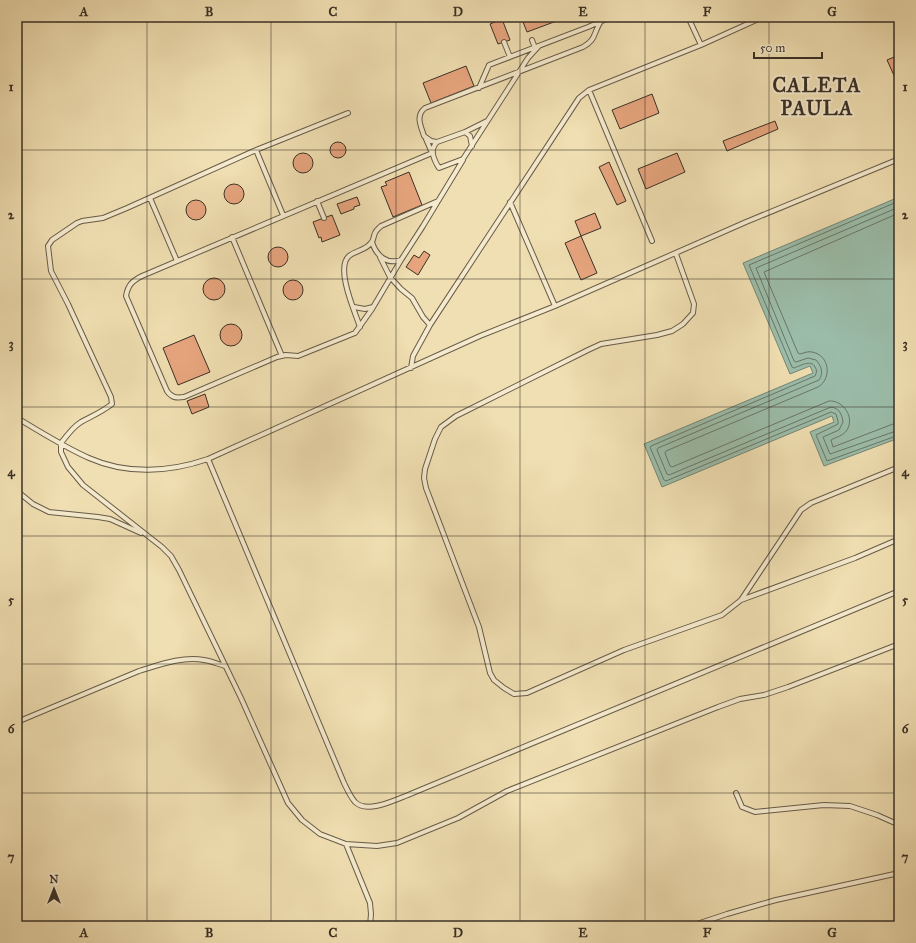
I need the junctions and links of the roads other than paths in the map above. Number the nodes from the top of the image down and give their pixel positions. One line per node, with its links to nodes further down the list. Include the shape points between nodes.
1 (611, 17): 4 (lane)
2 (688, 17): 7 (lane)
3 (763, 17): 7 (lane)
4 (602, 21): 8 (lane); 10 (lane, via 591,43)
5 (532, 40): 8 (lane)
6 (504, 42): 9 (lane)
7 (701, 45): 12 (lane)
8 (537, 47): 9 (lane); 10 (lane)
9 (510, 57): 11 (lane, via 489,65)
10 (518, 73): 11 (lane); 14 (lane)
11 (479, 88): 16 (lane, via 425,108 419,122)
12 (589, 90): 26 (lane, via 579,98); 30 (lane)
13 (348, 113): 19 (lane)
14 (487, 121): 15 (lane); 18 (lane)
15 (465, 132): 17 (lane); 18 (lane, via 470,136)
16 (426, 139): 17 (lane); 20 (lane)
17 (437, 142): 20 (lane)
18 (472, 146): 21 (lane)
19 (256, 150): 23 (lane); 27 (lane)
20 (432, 152): 21 (lane, via 439,168); 24 (lane)
21 (464, 159): 25 (lane)
22 (899, 159): 32 (lane, via 746,222)
23 (150, 198): 35 (lane); 45 (lane, via 103,218 77,223 52,240 48,246 51,271 111,397 112,404 104,411 81,422)
24 (317, 201): 27 (lane); 28 (lane)
25 (438, 201): 31 (lane, via 381,226 375,232); 34 (lane)
26 (510, 202): 37 (lane); 40 (lane)
27 (283, 216): 29 (lane)
28 (324, 218)
29 (232, 237): 35 (lane); 42 (lane)
30 (652, 241)
31 (372, 242): 33 (lane); 38 (lane, via 370,246 349,256 344,264 346,284)
32 (676, 254): 37 (lane); 52 (lane, via 694,304 693,313 683,324 672,331 657,335 601,344 456,416 441,427 435,439 425,468 426,488 479,627 490,673 494,680 514,694 527,693 624,650 722,615)
33 (379, 255): 34 (lane, via 391,261); 36 (lane)
34 (401, 260): 36 (lane)
35 (177, 261): 42 (lane, via 132,281 126,296 171,396 184,397)
36 (391, 277): 39 (lane); 40 (lane, via 412,298)
37 (555, 306): 43 (lane, via 480,336)
38 (354, 307): 39 (lane); 41 (lane)
39 (373, 307): 41 (lane)
40 (430, 324): 43 (lane, via 414,356)
41 (360, 327): 42 (lane, via 355,333 298,356)
42 (282, 356)
43 (412, 368): 46 (lane)
44 (17, 418): 45 (lane)
45 (61, 443): 46 (lane, via 112,466 143,470 165,470); 49 (lane, via 61,452 68,467 83,485)
46 (208, 459): 51 (lane, via 344,783 356,803 362,806 371,807 396,800)
47 (899, 467): 52 (lane, via 811,503 801,510)
48 (17, 491): 49 (lane, via 33,504 49,512 110,519)
49 (147, 535): 54 (lane, via 171,556)
50 (899, 539): 52 (lane)
51 (899, 592)
52 (741, 600)
53 (899, 644): 58 (lane, via 788,687 718,707 507,791 458,818 397,843 377,846)
54 (226, 666): 55 (lane, via 203,660 185,659 159,664); 58 (lane, via 288,803 302,820 320,834)
55 (17, 722)
56 (736, 793): 57 (lane, via 742,807 756,812 824,805 850,806)
57 (899, 823)
58 (346, 844): 60 (lane, via 370,904)
59 (899, 874): 61 (lane, via 776,900)
60 (370, 926)
61 (691, 926)

